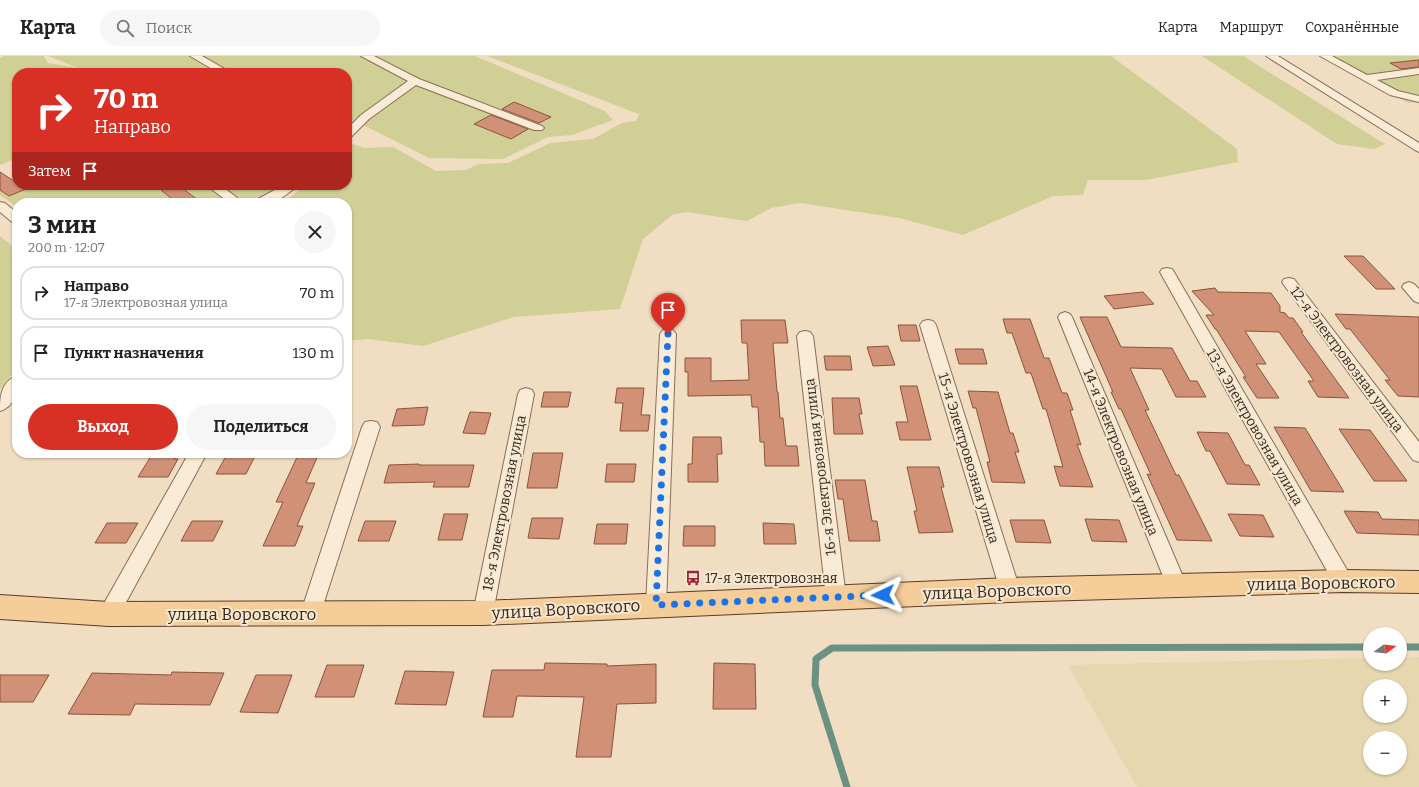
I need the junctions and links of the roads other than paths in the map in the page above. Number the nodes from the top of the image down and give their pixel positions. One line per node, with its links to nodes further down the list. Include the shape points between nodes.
1 (195, 56): 5 (street)
2 (366, 56): 8 (street)
3 (1271, 56): 12 (street)
4 (1325, 56): 7 (street)
5 (218, 68)
6 (1419, 71): 7 (street)
7 (1365, 78): 9 (street, via 1394,93)
8 (415, 80): 10 (street); 11 (street, via 365,117)
9 (1419, 99)
10 (538, 128)
11 (352, 130)
12 (1419, 148)
13 (219, 190): 15 (street)
14 (285, 190): 16 (street)
15 (231, 198)
16 (271, 198)
17 (0, 206): 18 (street)
18 (12, 215)
19 (1167, 272): 33 (street, 13-я Электровозная улица)
20 (1289, 282): 31 (street, 12-я Электровозная улица)
21 (1409, 287): 22 (street)
22 (1419, 298)
23 (1065, 317): 35 (street, 14-я Электровозная улица)
24 (928, 325): 36 (street, 15-я Электровозная улица)
25 (668, 334): 38 (street)
26 (805, 336): 37 (street, 16-я Электровозная улица)
27 (12, 389): 29 (street)
28 (526, 394): 40 (street, 18-я Электровозная улица)
29 (0, 405)
30 (371, 427): 42 (street)
31 (1419, 455)
32 (195, 458): 41 (street)
33 (1343, 581): 34 (main road, улица Воровского); 35 (main road, улица Воровского)
34 (1419, 582)
35 (1177, 586): 36 (main road, улица Воровского)
36 (1010, 590): 37 (main road, улица Воровского)
37 (836, 597): 38 (main road, улица Воровского)
38 (656, 605): 40 (main road, улица Воровского)
39 (0, 607): 41 (main road, улица Воровского)
40 (483, 613): 42 (main road, улица Воровского)
41 (109, 614): 42 (main road, улица Воровского)
42 (310, 615)

